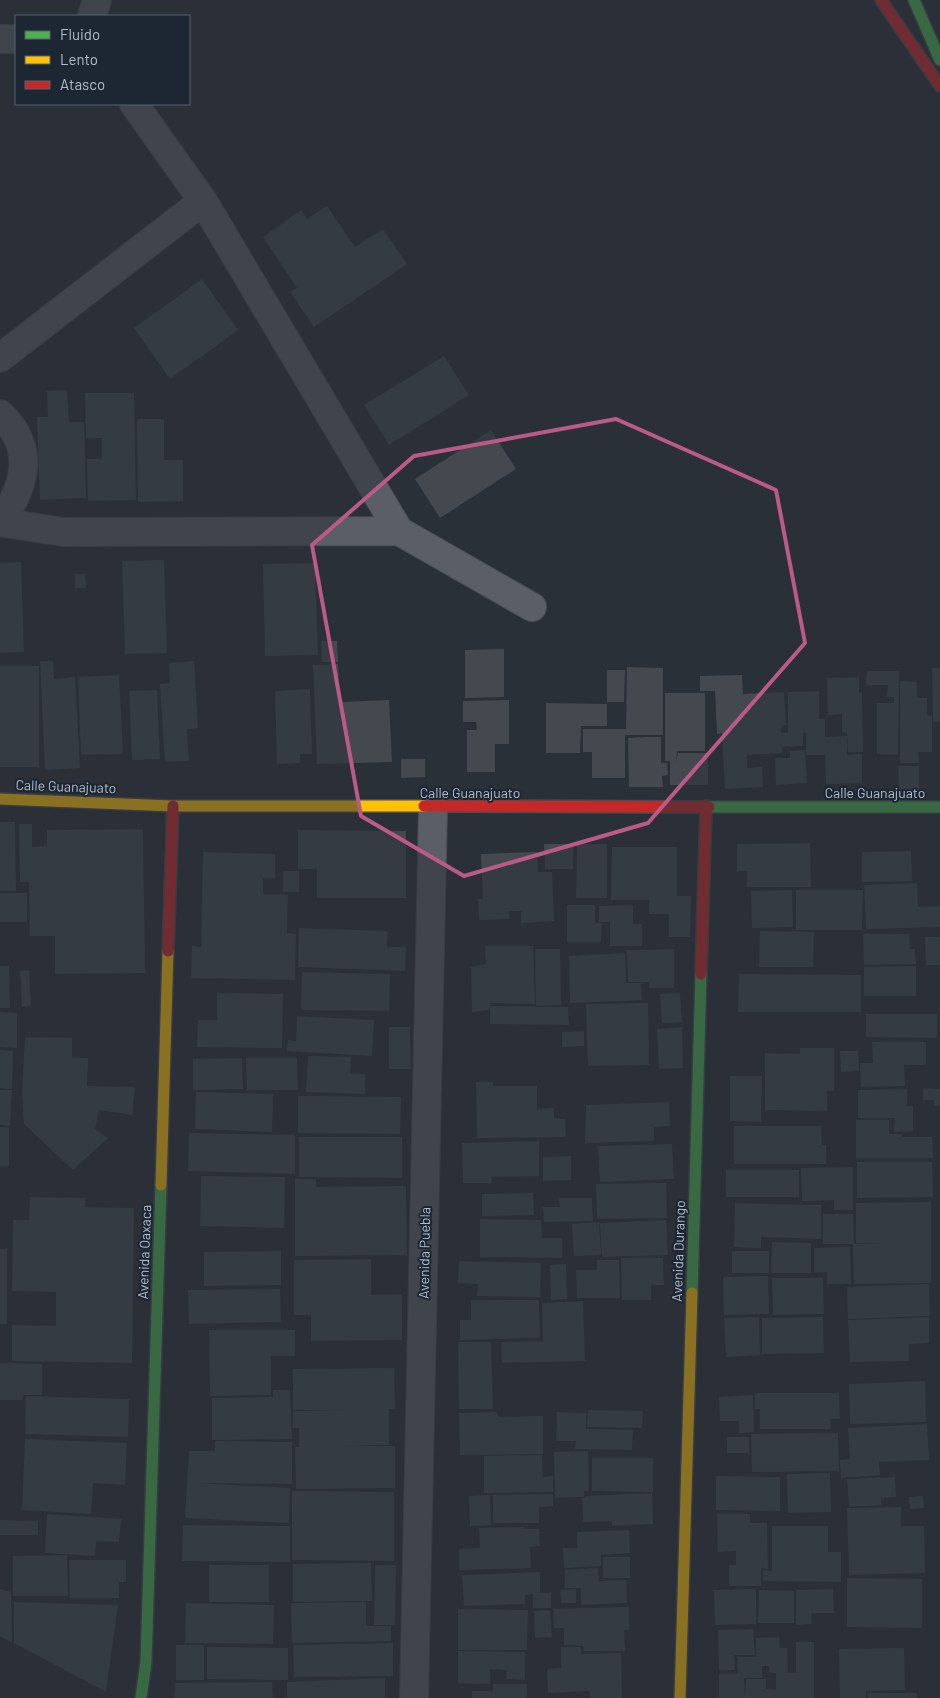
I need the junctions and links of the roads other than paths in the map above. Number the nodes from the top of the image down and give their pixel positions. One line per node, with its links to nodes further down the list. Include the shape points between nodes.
1 (97, 0): 5 (street)
2 (882, 0): 11 (street)
3 (900, 0): 6 (street)
4 (914, 0): 6 (street)
5 (92, 15)
6 (923, 25): 9 (street); 10 (street)
7 (0, 39): 8 (street)
8 (15, 39)
9 (940, 42)
10 (940, 60)
11 (940, 86)
12 (135, 105): 13 (street)
13 (203, 201): 14 (street); 17 (street)
14 (0, 358)
15 (0, 414): 16 (street, via 9,422 19,440 24,461 15,501)
16 (0, 522): 17 (street, via 63,532)
17 (400, 531): 18 (street)
18 (532, 607)
19 (0, 799): 20 (street, Calle Guanajuato)
20 (173, 806): 23 (street, Calle Guanajuato); 24 (street, Avenida Oaxaca, via 146,1652)
21 (706, 806): 22 (street, Calle Guanajuato); 23 (street, Calle Guanajuato); 26 (street, Avenida Durango)
22 (940, 807)
23 (434, 808): 25 (street, Avenida Puebla)
24 (141, 1698)
25 (414, 1698)
26 (680, 1698)

